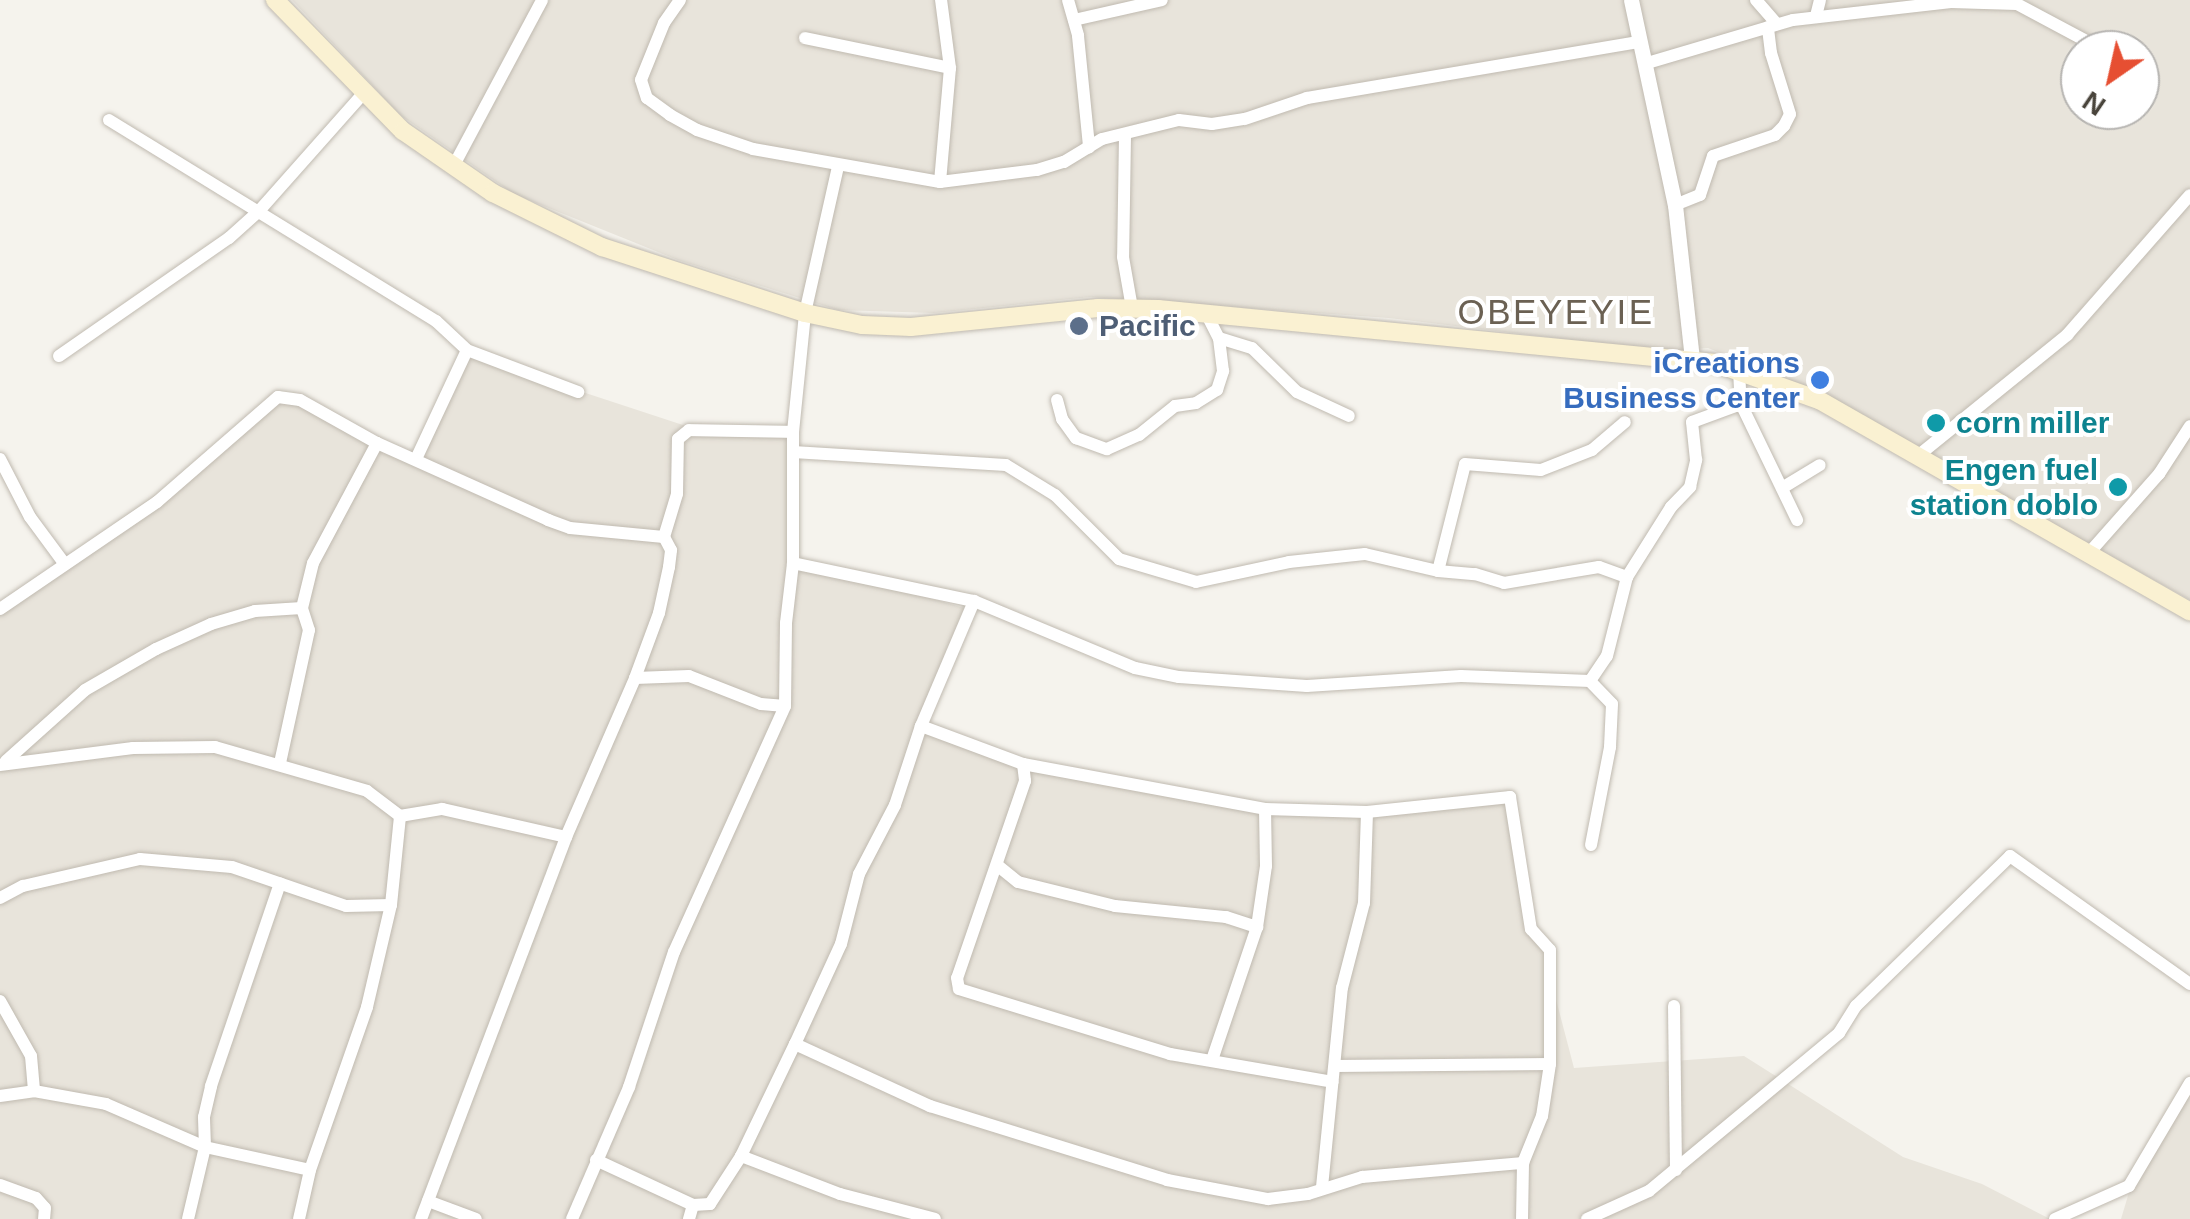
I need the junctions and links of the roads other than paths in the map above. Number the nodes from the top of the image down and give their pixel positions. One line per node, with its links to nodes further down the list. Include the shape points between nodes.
1 (274, 0): 19 (main road)
2 (542, 0): 24 (street)
3 (680, 0): 23 (street, via 641,80 646,98 696,130)
4 (941, 0): 18 (street)
5 (1068, 0): 12 (street)
6 (1162, 0): 12 (street)
7 (1631, 0): 16 (street)
8 (1756, 0): 13 (street)
9 (1820, 0): 11 (street)
10 (2018, 2): 11 (street); 14 (street)
11 (1816, 16): 13 (street)
12 (1074, 20): 22 (street)
13 (1773, 26): 17 (street); 27 (street, via 1770,52 1790,114 1784,126 1713,156 1700,195)
14 (2068, 30)
15 (805, 38): 18 (street)
16 (1638, 42): 17 (street); 21 (street, via 1307,98 1246,119 1180,120)
17 (1644, 64): 27 (street)
18 (950, 68): 25 (street)
19 (363, 94): 24 (main road); 28 (street)
20 (109, 120): 28 (street)
21 (1125, 136): 22 (street); 29 (street, via 1123,257)
22 (1089, 147): 25 (street, via 1037,170)
23 (838, 166): 25 (street); 31 (street)
24 (453, 167): 31 (main road, via 559,229)
25 (940, 182)
26 (2187, 204): 46 (street, via 2067,335)
27 (1676, 205): 35 (street)
28 (259, 211): 33 (street, via 436,321); 34 (street)
29 (1132, 308): 30 (main road); 31 (main road, via 911,326)
30 (1206, 312): 32 (street); 35 (main road)
31 (805, 313): 43 (street)
32 (1219, 338): 38 (street, via 1223,371 1217,390 1175,406 1139,435 1107,449 1076,438); 40 (street, via 1252,348 1297,392)
33 (466, 350): 37 (street); 48 (street)
34 (59, 356)
35 (1692, 360): 36 (main road)
36 (1739, 370): 39 (street); 46 (main road, via 1819,400)
37 (578, 392)
38 (1058, 400)
39 (1741, 404): 50 (street); 57 (street, via 1692,422 1696,460 1690,486)
40 (1349, 416)
41 (1626, 422): 56 (street, via 1592,450 1541,470 1465,464)
42 (2190, 426): 53 (street, via 2159,474)
43 (793, 432): 45 (street); 52 (street, via 689,430 678,439 677,494)
44 (377, 443): 48 (street); 54 (street, via 300,400 278,397 158,502); 59 (street, via 313,563)
45 (793, 452): 55 (street); 56 (street, via 1006,465 1054,495 1119,558 1196,582 1365,554)
46 (1918, 455): 53 (main road)
47 (0, 459): 54 (street)
48 (416, 459): 52 (street, via 570,528)
49 (1820, 465): 50 (street)
50 (1782, 488): 51 (street)
51 (1797, 520)
52 (664, 537): 62 (street, via 671,550 665,587)
53 (2090, 554): 60 (main road)
54 (64, 563): 61 (street)
55 (793, 563): 58 (street); 64 (street)
56 (1438, 571): 57 (street, via 1504,583 1599,567)
57 (1627, 577): 63 (street, via 1607,656)
58 (974, 601): 63 (street, via 1135,668 1220,682); 65 (street)
59 (302, 608): 66 (street, via 308,630); 67 (street, via 255,611 156,649 85,690)
60 (2189, 608)
61 (0, 609)
62 (635, 678): 64 (street, via 690,676 761,704); 72 (street)
63 (1590, 680): 73 (street, via 1612,704)
64 (785, 706): 92 (street, via 674,952 629,1087)
65 (921, 726): 68 (street); 82 (street, via 894,805 859,874 841,944)
66 (280, 763): 67 (street, via 215,747 134,748); 71 (street, via 367,791)
67 (2, 764)
68 (1023, 764): 69 (street); 74 (street, via 1026,780)
69 (1265, 809): 70 (street); 78 (street)
70 (1367, 812): 84 (street, via 1510,797 1531,929 1550,950); 85 (street, via 1364,903 1342,988)
71 (400, 816): 72 (street, via 442,809); 77 (street)
72 (566, 836): 98 (street)
73 (1590, 845)
74 (997, 865): 78 (street, via 1018,882 1115,906 1226,916); 83 (street, via 956,978 959,989 1170,1054)
75 (280, 883): 76 (street, via 232,867 140,859 72,872); 77 (street, via 346,906); 90 (street, via 211,1086)
76 (0, 898)
77 (391, 904): 94 (street, via 367,1007)
78 (1257, 927): 83 (street)
79 (2190, 984): 95 (street, via 2010,856 1856,1006 1839,1033)
80 (0, 1001): 88 (street, via 31,1056)
81 (1674, 1006): 95 (street)
82 (795, 1044): 91 (street); 97 (street, via 930,1106 1167,1180 1268,1199)
83 (1212, 1060): 86 (street)
84 (1550, 1064): 85 (street); 93 (street, via 1542,1116)
85 (1335, 1066): 86 (street)
86 (1333, 1082): 97 (street)
87 (2190, 1083): 109 (street, via 2129,1186)
88 (34, 1091): 89 (street); 90 (street, via 106,1104)
89 (0, 1096)
90 (206, 1148): 94 (street); 101 (street)
91 (741, 1156): 99 (street, via 710,1204); 106 (street, via 840,1194)
92 (596, 1160): 99 (street); 105 (street)
93 (1523, 1162): 97 (street); 107 (street)
94 (310, 1170): 102 (street)
95 (1676, 1170): 108 (street, via 1649,1191)
96 (0, 1185): 100 (street, via 36,1198)
97 (1322, 1187)
98 (428, 1201): 103 (street); 104 (street)
99 (691, 1212)
100 (44, 1219)
101 (188, 1219)
102 (299, 1219)
103 (422, 1219)
104 (476, 1219)
105 (572, 1219)
106 (936, 1219)
107 (1522, 1219)
108 (1587, 1219)
109 (2055, 1219)

